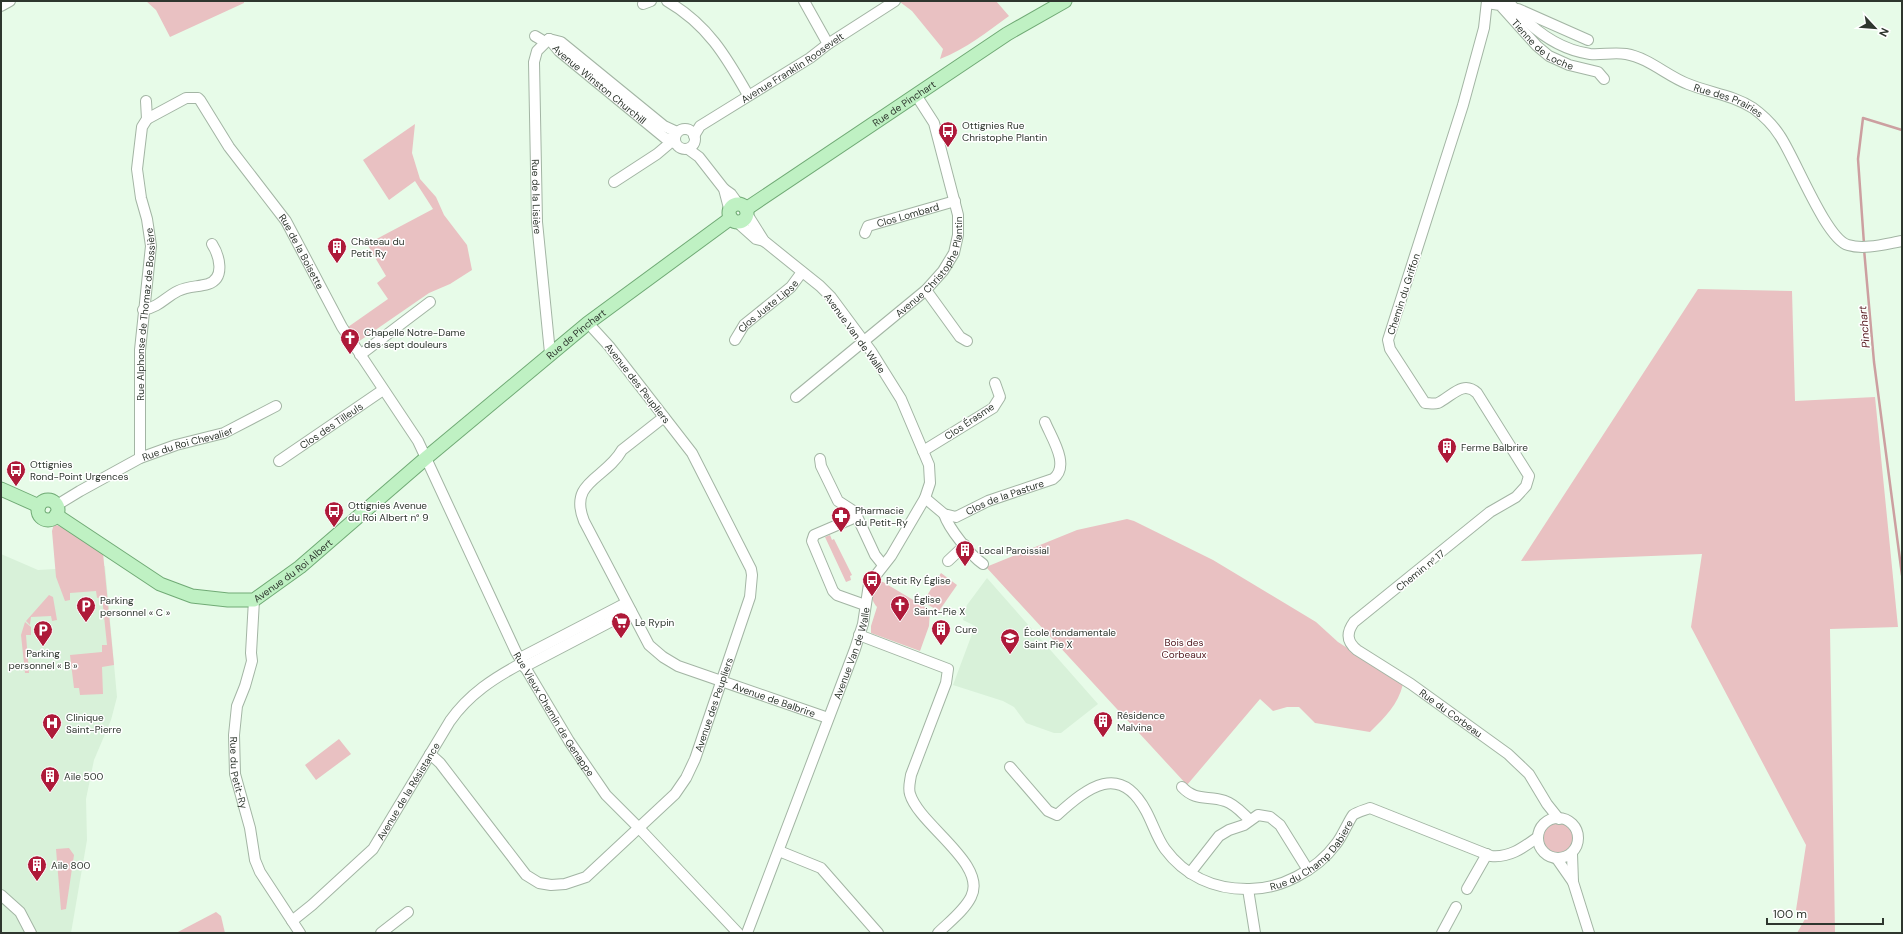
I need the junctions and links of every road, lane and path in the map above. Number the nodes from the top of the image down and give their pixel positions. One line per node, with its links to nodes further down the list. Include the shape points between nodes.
1 (10, 1): 9 (street)
2 (667, 1): 15 (street, via 704,29 723,51)
3 (804, 1): 13 (street)
4 (894, 1): 7 (street, Avenue Franklin Roosevelt)
5 (1065, 1): 16 (main road, Rue de Pinchart, via 1007,34)
6 (1487, 2): 14 (street, Tienne de Loche, via 1500,5 1549,56 1569,66 1598,72); 49 (street, Chemin du Griffon, via 1484,28 1463,105 1388,340 1390,349 1425,403 1436,404 1464,387 1472,388 1493,418 1529,476 1526,486 1516,497)
7 (883, 4): 13 (street, Avenue Franklin Roosevelt)
8 (1511, 4): 11 (street); 24 (street, Rue des Prairies, via 1544,36 1567,49 1591,54 1632,56 1688,84 1737,99 1753,108 1781,137 1834,235 1846,245 1865,246)
9 (1, 6)
10 (535, 36): 12 (street, Avenue Winston Churchill)
11 (1588, 40)
12 (547, 41): 19 (street, Avenue Winston Churchill, via 561,42); 34 (street, Rue de la Lisière, via 535,54 534,69 538,222)
13 (828, 44): 15 (street, Avenue Franklin Roosevelt)
14 (1604, 78)
15 (748, 95): 19 (street, Avenue Franklin Roosevelt)
16 (916, 95): 21 (street, Avenue Christophe Plantin, via 934,122); 22 (main road, Rue de Pinchart)
17 (146, 101): 18 (street, Rue Alphonse de Thomaz de Bossière)
18 (148, 119): 29 (street, Rue Alphonse de Thomaz de Bossière, via 141,133 137,169 140,198 147,219 151,246); 35 (street, Rue de la Boisette, via 186,98 198,98 237,158 286,221)
19 (682, 140): 20 (street, Avenue Franklin Roosevelt, via 670,143); 22 (street, Avenue Van de Walle, via 731,194)
20 (614, 182)
21 (955, 201): 23 (street, Clos Lombard, via 868,226); 27 (street, Avenue Christophe Plantin, via 958,229 955,249 943,271)
22 (738, 213): 26 (street, Avenue Van de Walle, via 756,239 764,241); 30 (main road, Rue de Pinchart)
23 (865, 233)
24 (1902, 241)
25 (212, 244): 29 (street, via 220,266 214,281 183,289 155,307)
26 (802, 272): 31 (street, Clos Juste Lipse, via 792,286 744,325); 32 (street, Avenue Van de Walle, via 831,297)
27 (926, 290): 32 (street, Avenue Christophe Plantin); 33 (street, via 960,337)
28 (430, 302): 35 (street)
29 (143, 310): 43 (street, Rue Alphonse de Thomaz de Bossière, via 140,350)
30 (588, 323): 34 (main road, Rue de Pinchart); 40 (street, Avenue des Peupliers)
31 (734, 340)
32 (863, 341): 38 (street, Avenue Christophe Plantin); 42 (street, Avenue Van de Walle, via 872,351 901,399)
33 (967, 341)
34 (550, 353): 44 (main road, Rue de Pinchart)
35 (360, 355): 37 (street, Rue de la Boisette)
36 (995, 383): 42 (street, Clos Érasme, via 1000,397 993,408)
37 (383, 390): 44 (street, Rue de la Boisette, via 418,441); 46 (street, Clos des Tilleuls)
38 (796, 397)
39 (276, 406): 43 (street, Rue du Roi Chevalier, via 224,433 176,445)
40 (664, 417): 59 (street, via 622,450 604,471 585,486 579,500 584,521); 63 (street, Avenue des Peupliers, via 698,463 751,569 750,597)
41 (1045, 422): 51 (street, Clos de la Pasture, via 1060,457 1061,463 1056,476 988,501 956,517)
42 (923, 451): 48 (street, Avenue Van de Walle, via 930,465 929,490)
43 (140, 458): 50 (street, Rue du Roi Chevalier, via 116,470)
44 (426, 458): 57 (main road, Avenue du Roi Albert, via 300,567); 62 (street, Rue Vieux Chemin de Genappe)
45 (820, 459): 52 (street, via 838,501 854,511)
46 (279, 460)
47 (1, 488): 50 (main road, via 39,506 39,514 43,518 52,519)
48 (925, 498): 51 (street); 56 (street, Avenue Van de Walle, via 898,545)
49 (1495, 509): 60 (street, Chemin nᵒ 17, via 1357,619)
50 (56, 510): 57 (main road, Avenue du Roi Albert, via 160,584 192,596)
51 (944, 514): 53 (street, via 950,527)
52 (856, 517): 56 (street, via 875,555); 58 (street, via 814,535 812,541 837,595)
53 (965, 545): 54 (street); 55 (street)
54 (948, 561)
55 (983, 564)
56 (883, 565): 58 (street, Avenue Van de Walle, via 869,584)
57 (254, 600): 88 (street, Rue du Petit-Ry, via 252,661 237,706 234,761 255,860)
58 (865, 605): 61 (street, Avenue Van de Walle)
59 (629, 607): 62 (street, Avenue de la Résistance); 63 (street, Avenue de Balbrire, via 649,645 663,657 678,666)
60 (1349, 633): 68 (street, Rue du Corbeau, via 1351,645 1357,650 1411,684 1508,754 1529,774)
61 (859, 635): 64 (street, Avenue Van de Walle); 95 (street, via 948,669 946,683 911,776 910,792 919,811 970,870 974,886 968,902)
62 (522, 663): 65 (street, Avenue de la Résistance, via 471,696 450,721); 72 (street, Rue Vieux Chemin de Genappe, via 569,741 606,795)
63 (722, 680): 64 (street, Avenue de Balbrire); 72 (street, Avenue des Peupliers, via 686,778 670,800)
64 (828, 718): 74 (street, Avenue Van de Walle)
65 (430, 754): 72 (street, Avenue des Peupliers, via 440,763 526,875 539,883 551,886 586,877); 88 (street, Avenue de la Résistance, via 369,854)
66 (1010, 767): 81 (street, Rue du Champ Dabiere, via 1048,810 1057,815 1081,794 1098,785 1111,782 1122,785 1137,797 1166,850)
67 (1182, 787): 70 (street, via 1200,798 1227,801)
68 (1546, 804): 69 (street, Rue du Corbeau); 71 (street, Rue du Corbeau)
69 (1559, 818): 71 (street); 78 (street, Rue du Corbeau, via 1568,821 1578,832 1578,840)
70 (1250, 820): 80 (street, via 1258,815 1277,822); 81 (street, via 1219,836)
71 (1547, 822): 73 (street)
72 (639, 828): 92 (street, Rue Vieux Chemin de Genappe)
73 (1538, 837): 75 (street, Rue du Champ Dabiere); 76 (street)
74 (779, 851): 93 (street, Avenue Van de Walle); 94 (street, via 821,868)
75 (1518, 851): 76 (street, Rue du Champ Dabiere); 77 (street, Rue du Champ Dabiere, via 1501,856)
76 (1542, 851): 79 (street)
77 (1487, 854): 80 (street, Rue du Champ Dabiere, via 1370,808 1353,815 1335,845); 84 (street)
78 (1572, 854): 79 (street); 82 (street, Rue du Corbeau)
79 (1557, 858): 82 (street, Rue du Corbeau)
80 (1308, 870): 83 (street, Rue du Champ Dabiere, via 1289,880)
81 (1190, 873): 83 (street, Rue du Champ Dabiere, via 1215,885)
82 (1573, 882): 98 (street, Rue du Corbeau)
83 (1248, 889): 96 (street)
84 (1467, 889)
85 (1, 896): 89 (street, via 20,912)
86 (1456, 907): 97 (street)
87 (408, 912): 91 (street)
88 (292, 921): 90 (street, Rue du Petit-Ry)
89 (31, 933)
90 (300, 933)
91 (381, 933)
92 (738, 933)
93 (747, 933)
94 (878, 933)
95 (938, 933)
96 (1255, 933)
97 (1442, 933)
98 (1589, 933)

